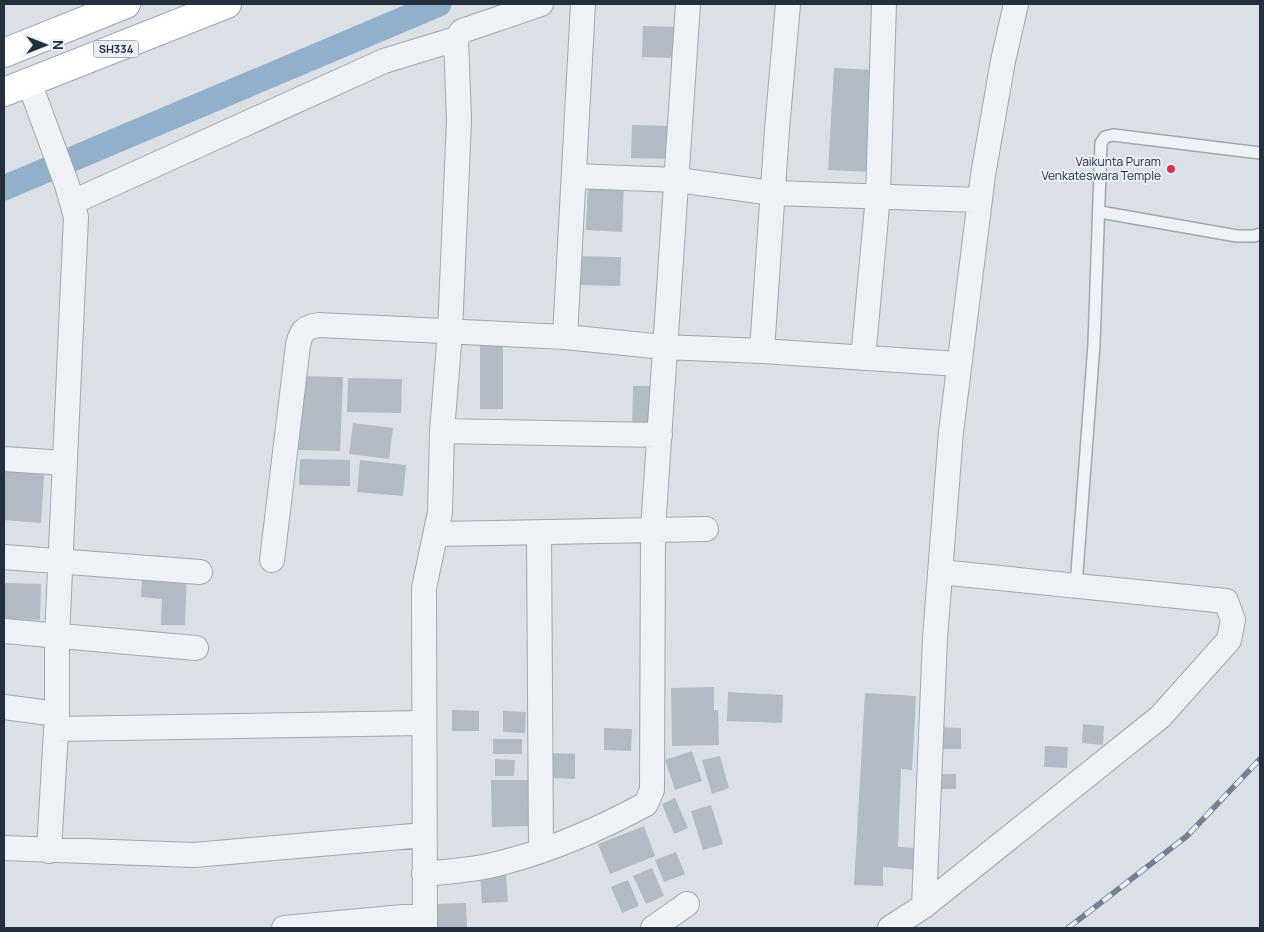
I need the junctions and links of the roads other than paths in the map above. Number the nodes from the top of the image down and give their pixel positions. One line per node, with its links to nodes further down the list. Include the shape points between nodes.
1 (126, 4): 10 (main road)
2 (227, 4): 12 (main road, SH334)
3 (541, 4): 9 (street, via 462,32)
4 (583, 4): 14 (street)
5 (688, 4): 15 (street)
6 (788, 4): 16 (street)
7 (884, 4): 18 (street)
8 (1016, 4): 19 (street)
9 (456, 39): 17 (street, via 384,61); 22 (street, via 458,120)
10 (4, 53)
11 (4, 92): 12 (main road, SH334)
12 (33, 94): 17 (street)
13 (1260, 153): 20 (lane, via 1113,135 1105,137 1099,153)
14 (574, 176): 15 (street); 23 (street)
15 (678, 180): 16 (street); 24 (street)
16 (773, 193): 18 (street); 25 (street)
17 (70, 194): 31 (street, via 76,234)
18 (878, 196): 19 (street); 26 (street)
19 (980, 200): 27 (street)
20 (1100, 212): 21 (lane, via 1237,236); 41 (lane)
21 (1260, 234)
22 (450, 332): 23 (street); 28 (street); 37 (street, via 319,325 308,326 301,333)
23 (565, 338): 24 (street)
24 (664, 347): 25 (street); 29 (street)
25 (762, 352): 26 (street)
26 (863, 358): 27 (street)
27 (958, 364): 40 (street)
28 (442, 431): 29 (street); 34 (street, via 440,512)
29 (660, 435): 33 (street)
30 (4, 459): 31 (street)
31 (65, 463): 38 (street)
32 (706, 529): 33 (street)
33 (653, 530): 35 (street); 51 (street, via 650,798 646,804 601,829)
34 (436, 534): 35 (street); 47 (street, via 424,588)
35 (538, 534): 51 (street)
36 (4, 557): 38 (street)
37 (272, 560)
38 (61, 563): 39 (street); 43 (street)
39 (200, 572)
40 (940, 572): 41 (street); 54 (street)
41 (1076, 586): 54 (street, via 1226,601 1234,620 1229,640 1160,716)
42 (4, 631): 43 (street)
43 (57, 637): 44 (street); 46 (street)
44 (196, 648)
45 (4, 707): 46 (street)
46 (57, 721): 47 (street); 50 (street)
47 (423, 723): 48 (street)
48 (424, 836): 50 (street, via 200,855); 52 (street)
49 (4, 848): 50 (street)
50 (49, 851)
51 (541, 851): 52 (street, via 488,866)
52 (424, 874): 55 (street)
53 (687, 904): 57 (street)
54 (924, 906): 58 (street)
55 (425, 921): 56 (street)
56 (284, 928)
57 (652, 928)
58 (890, 928)

